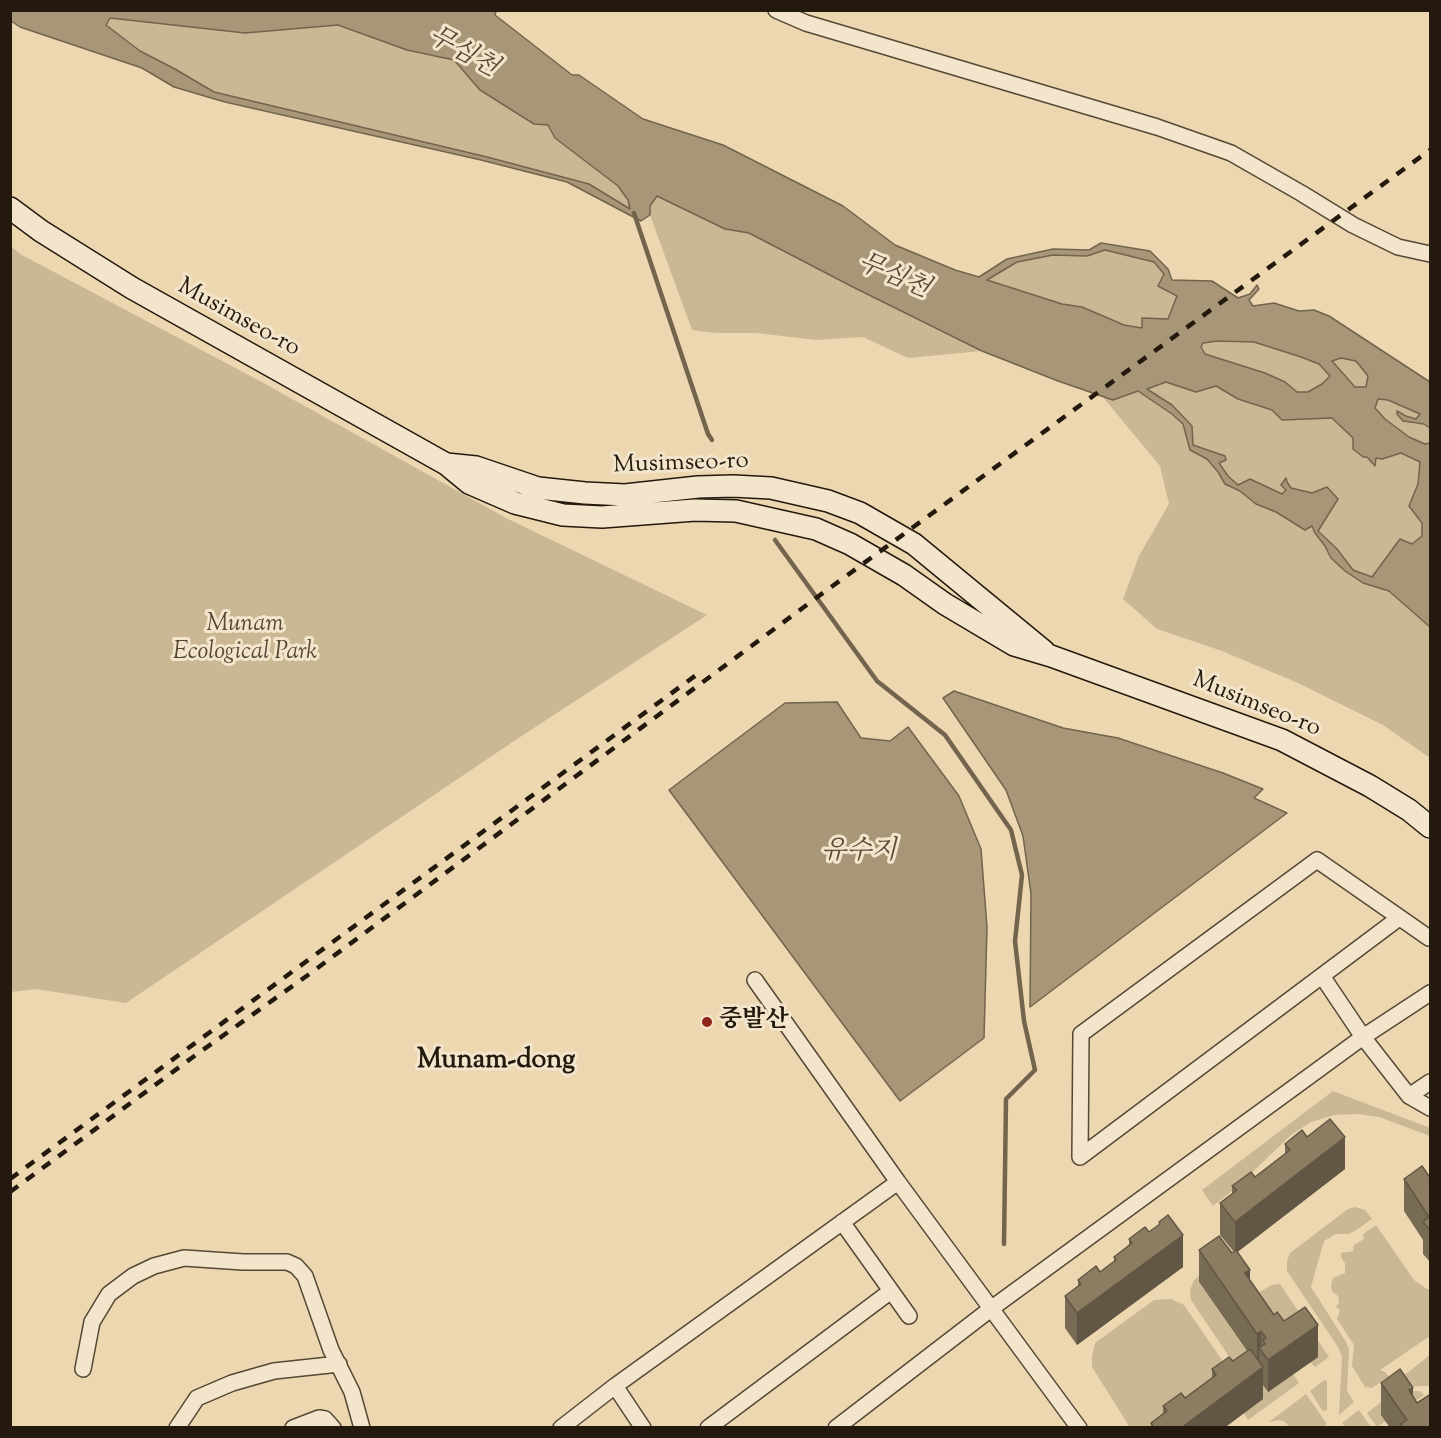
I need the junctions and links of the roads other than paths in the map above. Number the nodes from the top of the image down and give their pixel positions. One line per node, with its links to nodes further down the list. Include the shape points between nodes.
1 (776, 10): 3 (street, via 1231,153 1353,225 1398,247)
2 (10, 208): 4 (street, Musimseo-ro, via 132,288)
3 (1431, 254)
4 (446, 464): 5 (street, Musimseo-ro, via 468,483 515,503 563,515 736,511 816,530 850,544 904,575 1014,645); 5 (street, Musimseo-ro, via 476,467 538,488 585,494 624,495 733,486 771,488 828,501 860,513 914,544)
5 (1050, 656): 6 (street, Musimseo-ro, via 1282,740 1370,786)
6 (1431, 827)
7 (1399, 918): 8 (street); 9 (street); 9 (street, via 1317,860 1081,1034 1080,1157)
8 (1428, 938)
9 (1322, 976): 12 (street)
10 (755, 980): 16 (street)
11 (1431, 993): 12 (street)
12 (1363, 1037): 14 (street); 19 (street)
13 (1431, 1082): 14 (street)
14 (1409, 1096): 15 (street)
15 (1431, 1108)
16 (898, 1182): 17 (street); 19 (street)
17 (842, 1222): 18 (street); 23 (street)
18 (891, 1291): 20 (street); 30 (street)
19 (992, 1308): 31 (street); 32 (street)
20 (909, 1316)
21 (339, 1364): 22 (street, via 305,1276 296,1266 287,1262 184,1258 133,1276 109,1294 92,1323); 24 (street, via 274,1371 232,1383 197,1398); 27 (street)
22 (83, 1369)
23 (615, 1386): 28 (street); 29 (street)
24 (177, 1428)
25 (293, 1428): 26 (street, via 319,1418)
26 (333, 1428)
27 (362, 1428)
28 (561, 1428)
29 (643, 1428)
30 (708, 1428)
31 (836, 1428)
32 (1078, 1428)

